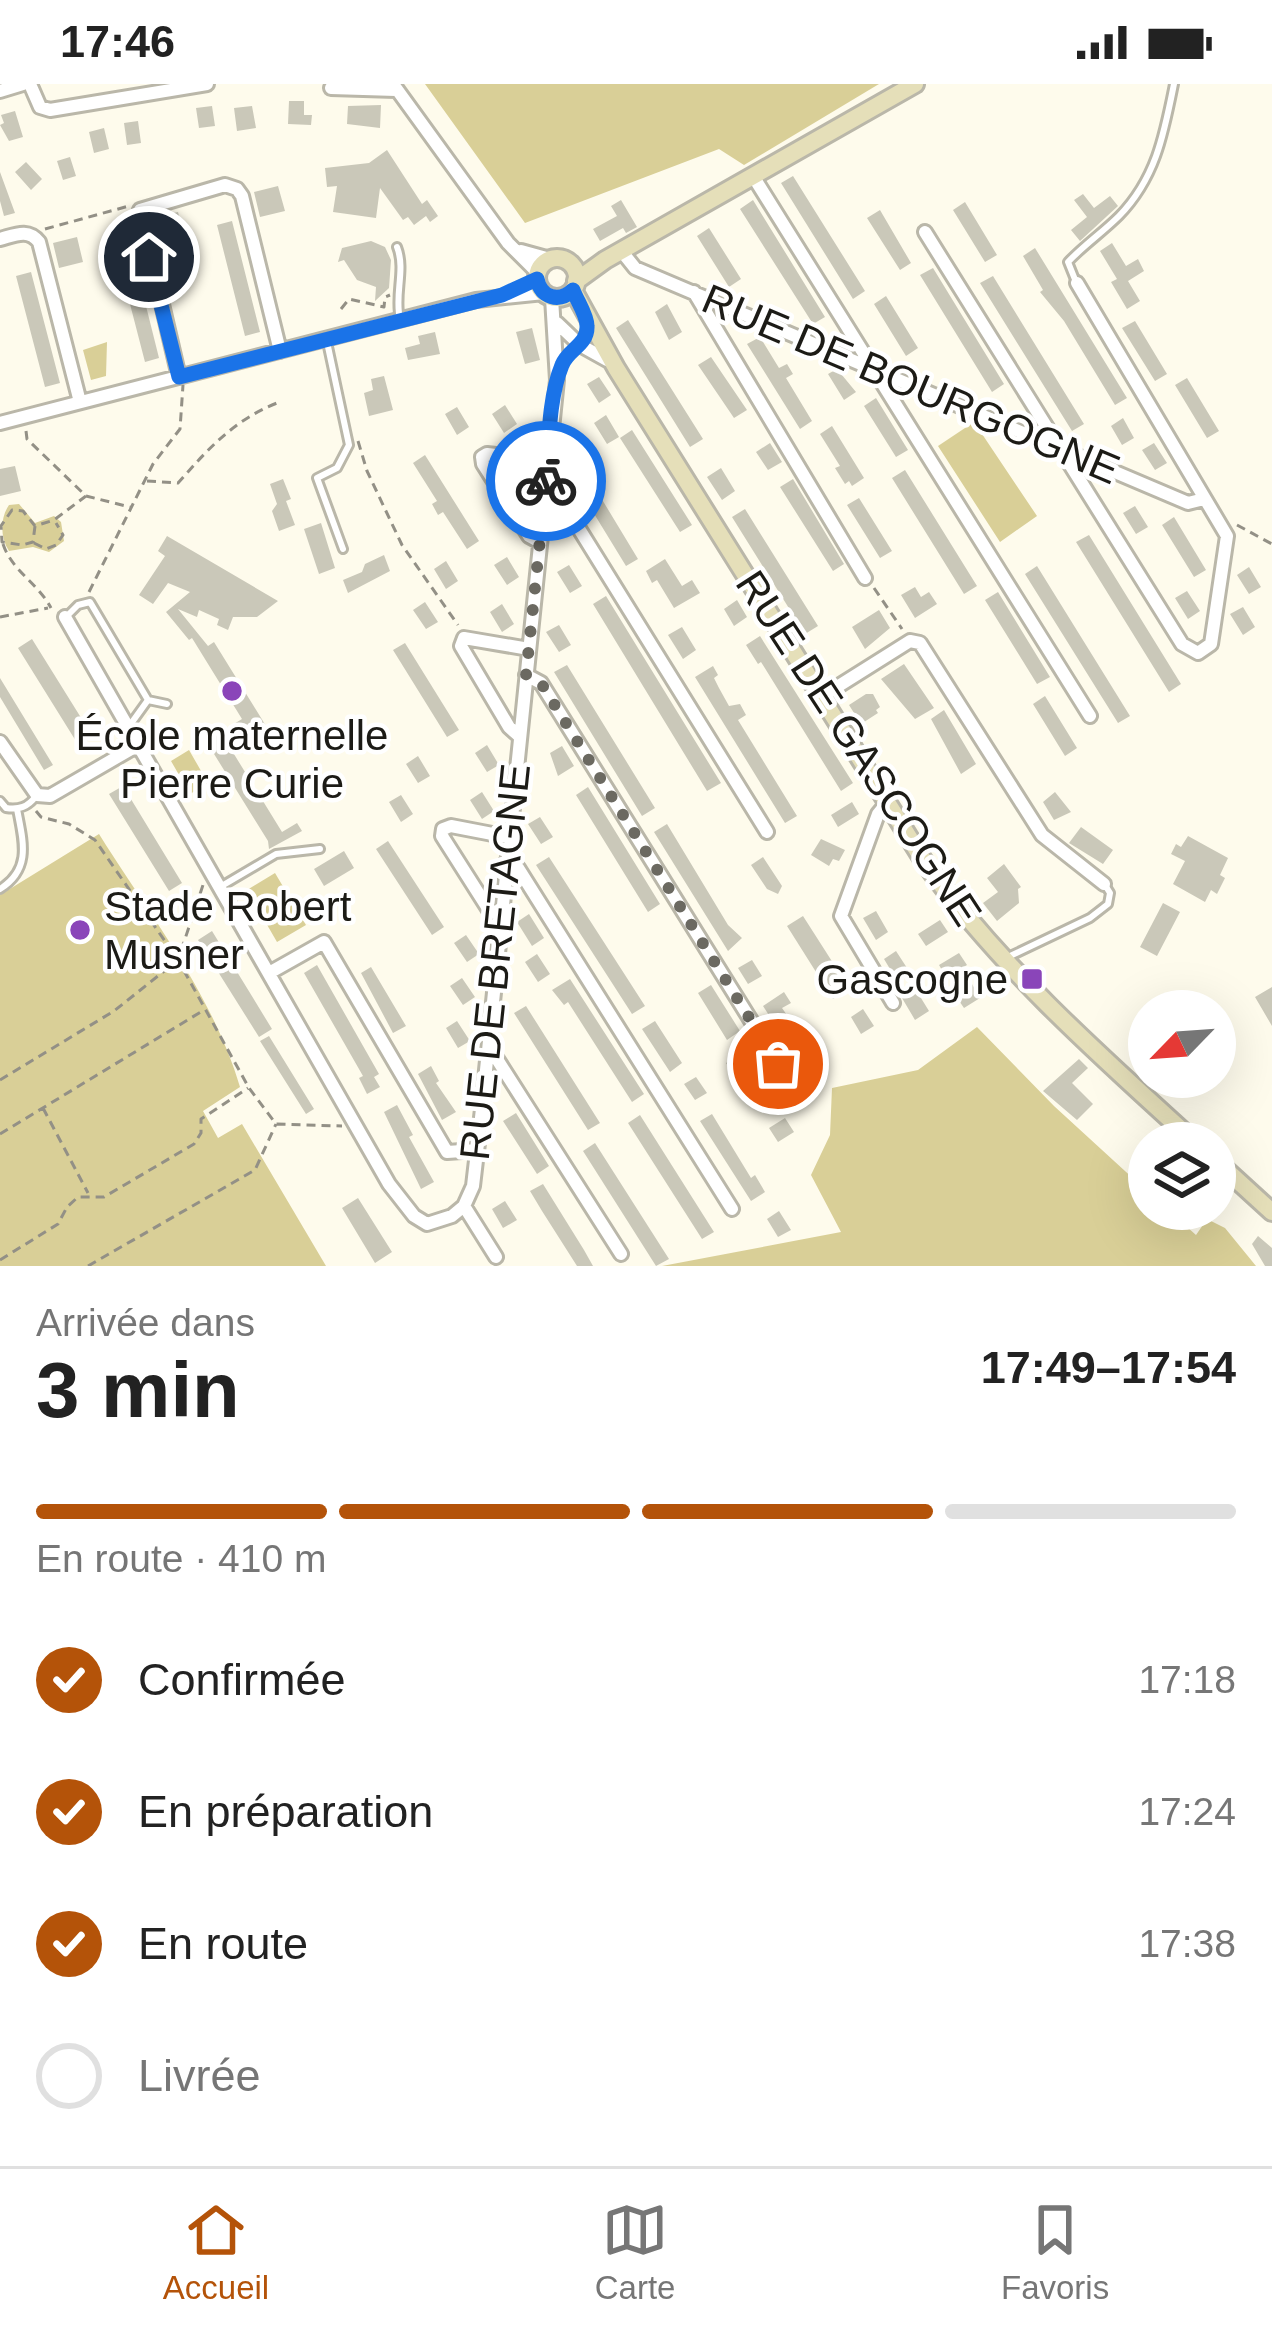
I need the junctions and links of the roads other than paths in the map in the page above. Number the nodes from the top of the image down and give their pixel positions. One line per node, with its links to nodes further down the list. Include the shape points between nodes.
1 (27, 84): 2 (street, via 50,110); 7 (street)
2 (207, 84)
3 (915, 84): 8 (street)
4 (1174, 84): 15 (lane, via 1148,180 1069,262)
5 (394, 87): 6 (street); 14 (street)
6 (331, 88)
7 (0, 91)
8 (753, 176): 12 (street); 23 (street)
9 (925, 232): 29 (street)
10 (0, 239): 27 (street, via 23,232 39,242)
11 (397, 247): 17 (lane)
12 (623, 253): 13 (street); 16 (street, RUE DE BOURGOGNE, via 635,268)
13 (574, 279): 14 (street, via 564,297); 14 (street, via 562,259); 18 (street, RUE DE GASCOGNE)
14 (544, 280): 17 (street); 19 (street, RUE DE BRETAGNE)
15 (1077, 283): 32 (street)
16 (694, 292): 23 (street, RUE DE BOURGOGNE); 35 (street)
17 (400, 319): 20 (street)
18 (588, 320): 21 (street); 24 (street, RUE DE GASCOGNE)
19 (556, 322): 21 (street, RUE DE GASCOGNE); 26 (street, RUE DE BRETAGNE)
20 (326, 339): 22 (street); 34 (lane, via 349,445 337,468 317,478)
21 (580, 345): 24 (street, RUE DE GASCOGNE); 26 (street, via 563,359)
22 (280, 350): 25 (street); 25 (street, via 242,196 225,185 183,196 140,210)
23 (871, 366): 29 (street, RUE DE BOURGOGNE); 42 (street)
24 (616, 368): 39 (street, RUE DE GASCOGNE)
25 (179, 377): 27 (street)
26 (557, 380): 30 (street, RUE DE BRETAGNE)
27 (80, 402): 28 (street)
28 (0, 423)
29 (1059, 447): 32 (street, RUE DE BOURGOGNE, via 1188,503); 32 (street, via 1191,652 1211,644 1226,536)
30 (548, 461): 31 (street, RUE DE BRETAGNE); 33 (street, via 482,457)
31 (546, 489): 33 (street, RUE DE BRETAGNE); 51 (street, via 560,498)
32 (1204, 500)
33 (540, 542): 37 (street, RUE DE BRETAGNE)
34 (343, 549)
35 (865, 578)
36 (65, 617): 40 (lane, via 90,602); 43 (street)
37 (529, 650): 38 (street, RUE DE BRETAGNE); 44 (street, via 464,638 461,646)
38 (526, 675): 44 (street, RUE DE BRETAGNE); 63 (street, via 541,683)
39 (821, 697): 49 (street, RUE DE GASCOGNE); 55 (street, via 910,640 920,643 1042,835)
40 (148, 700): 41 (lane); 43 (lane)
41 (167, 704)
42 (1090, 716)
43 (128, 728): 46 (street)
44 (518, 735): 52 (street, RUE DE BRETAGNE)
45 (0, 742): 47 (street)
46 (138, 745): 47 (street, via 63,792); 56 (street)
47 (33, 800): 50 (lane)
48 (0, 802): 50 (lane)
49 (887, 803): 59 (street, RUE DE GASCOGNE); 61 (street, via 841,916)
50 (17, 809): 57 (lane, via 23,866)
51 (767, 832)
52 (508, 837): 54 (street, RUE DE BRETAGNE); 58 (street, via 451,826 442,836 489,910)
53 (320, 849): 56 (lane, via 276,854)
54 (506, 862): 58 (street, RUE DE BRETAGNE); 68 (street, via 518,868)
55 (1104, 884): 59 (lane, via 1108,904 1090,918)
56 (220, 887): 60 (street)
57 (0, 889)
58 (502, 915): 62 (street, RUE DE BRETAGNE)
59 (1003, 960): 64 (street, RUE DE GASCOGNE)
60 (268, 973): 65 (street, via 324,942 447,1152); 67 (street, via 414,1216 427,1224)
61 (892, 1003)
62 (487, 1054): 65 (street, RUE DE BRETAGNE); 70 (street, via 496,1056)
63 (794, 1080)
64 (1174, 1122)
65 (477, 1150): 67 (street, RUE DE BRETAGNE)
66 (1236, 1179): 69 (street)
67 (464, 1206): 71 (street, RUE DE BRETAGNE)
68 (732, 1209)
69 (1272, 1212)
70 (621, 1254)
71 (496, 1257)

